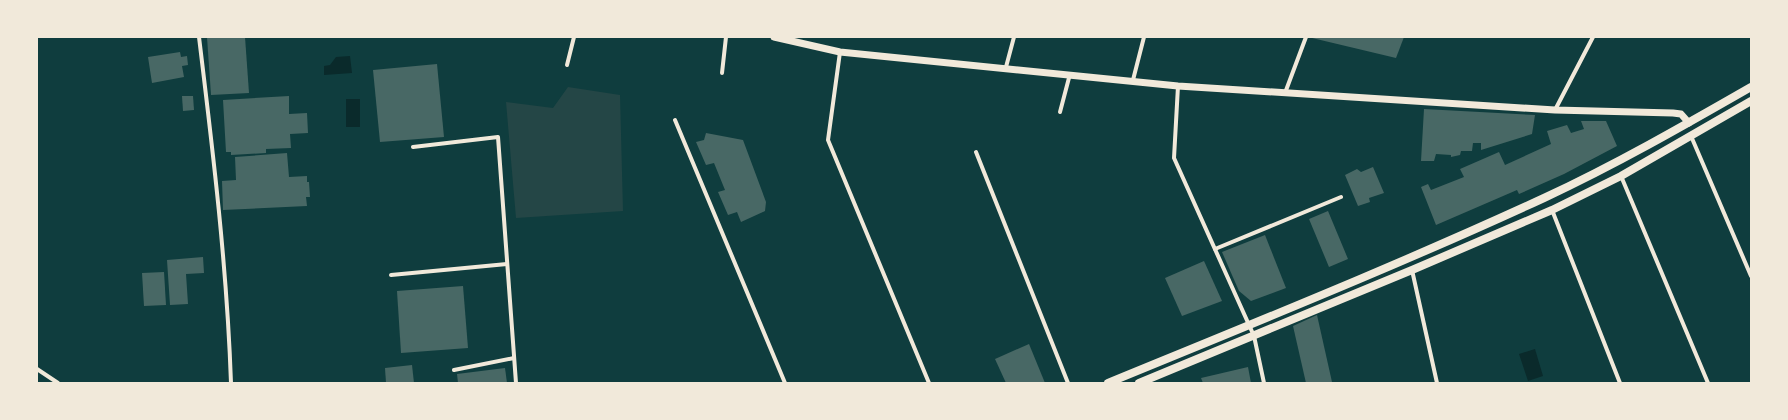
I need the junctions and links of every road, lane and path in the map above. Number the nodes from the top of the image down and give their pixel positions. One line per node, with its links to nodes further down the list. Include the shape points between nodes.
1 (199, 37): 40 (street, via 217,189)
2 (574, 37): 10 (street)
3 (726, 37): 12 (street)
4 (774, 37): 9 (street)
5 (1014, 37): 11 (street)
6 (1144, 37): 14 (street)
7 (1306, 37): 17 (street)
8 (1593, 37): 19 (street)
9 (840, 52): 11 (street); 43 (street, via 828,140)
10 (568, 65)
11 (1006, 67): 13 (street)
12 (722, 74)
13 (1070, 74): 14 (street); 20 (street)
14 (1133, 80): 15 (street)
15 (1178, 86): 17 (street); 29 (street, via 1174,158)
16 (1751, 87): 22 (main road)
17 (1285, 93): 19 (street)
18 (1751, 101): 23 (main road)
19 (1555, 110): 22 (street, via 1673,113 1681,114)
20 (1060, 112)
21 (675, 120): 42 (street)
22 (1690, 123): 23 (main road); 34 (main road, via 1545,197)
23 (1691, 136): 26 (main road); 33 (street)
24 (413, 147): 30 (street, via 498,137)
25 (976, 152): 44 (street)
26 (1620, 176): 28 (main road); 50 (street)
27 (1341, 197): 29 (street)
28 (1552, 210): 31 (main road); 49 (street)
29 (1215, 249): 34 (street)
30 (507, 264): 32 (street); 36 (street)
31 (1412, 270): 35 (main road); 48 (street)
32 (391, 275)
33 (1751, 276)
34 (1249, 325): 35 (street); 45 (main road)
35 (1254, 336): 46 (main road); 47 (street)
36 (514, 358): 38 (street); 41 (street)
37 (37, 369): 39 (street)
38 (454, 370)
39 (58, 383)
40 (231, 383)
41 (516, 383)
42 (785, 383)
43 (929, 383)
44 (1068, 383)
45 (1108, 383)
46 (1139, 383)
47 (1264, 383)
48 (1437, 383)
49 (1620, 383)
50 (1708, 383)

